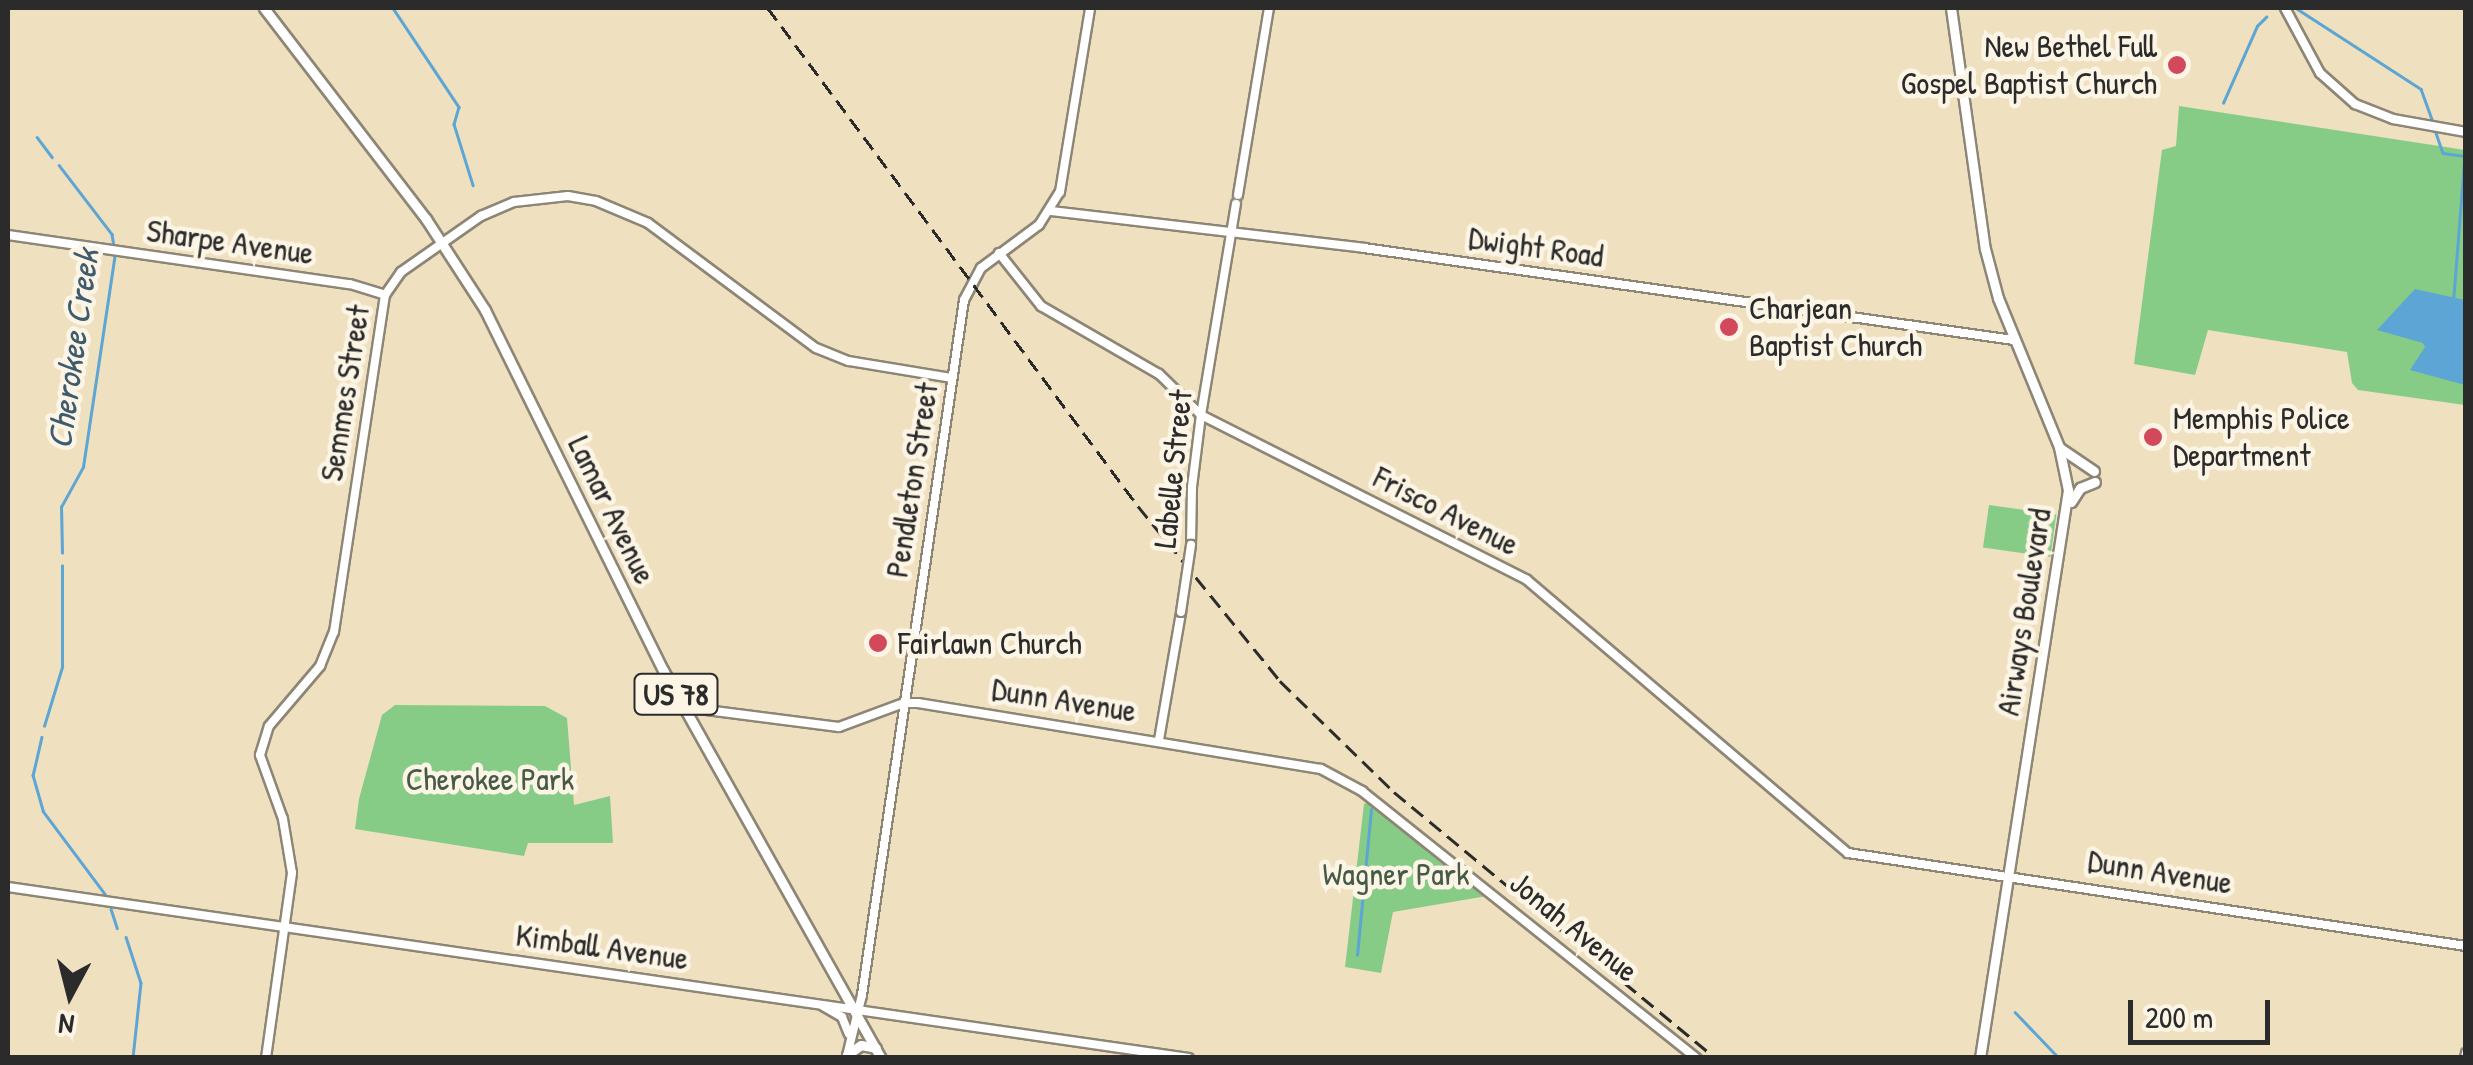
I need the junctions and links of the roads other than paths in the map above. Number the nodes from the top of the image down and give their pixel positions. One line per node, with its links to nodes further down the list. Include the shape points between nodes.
1 (264, 8): 10 (main road, Lamar Avenue / US 78)
2 (1090, 8): 7 (street, via 1064,181)
3 (1269, 8): 8 (street, Labelle Street)
4 (1951, 8): 13 (main road, Airways Boulevard, via 1986,248)
5 (2285, 8): 6 (street, via 2337,91 2372,113)
6 (2466, 132)
7 (1051, 211): 8 (street, Dwight Road); 11 (street, Pendleton Street)
8 (1232, 231): 13 (street, Dwight Road); 15 (street, Labelle Street)
9 (8, 235): 12 (street, Sharpe Avenue, via 350,284)
10 (442, 242): 12 (street, Semmes Street, via 402,272); 14 (street, Semmes Street, via 514,202 568,196 596,201 648,223 816,348 849,361); 19 (main road, Lamar Avenue / US 78, via 509,354)
11 (999, 253): 14 (street, Pendleton Street, via 969,287); 15 (street, Frisco Avenue, via 1041,306 1160,374)
12 (385, 295): 25 (street, Semmes Street, via 334,632 320,666 270,726 260,755 290,856)
13 (2014, 340): 16 (main road, Airways Boulevard)
14 (952, 378): 18 (street, Pendleton Street)
15 (1201, 415): 20 (street, Labelle Street, bridge, via 1191,545); 22 (street, Frisco Avenue, via 1527,580)
16 (2059, 447): 17 (main road, Airways Boulevard, via 2068,490); 17 (main road, via 2095,477 2074,495)
17 (2064, 518): 23 (main road, Airways Boulevard)
18 (904, 703): 19 (street, Dunn Avenue, via 840,727); 20 (street, Dunn Avenue); 28 (street, Pendleton Street)
19 (684, 707): 28 (main road, Lamar Avenue / US 78)
20 (1158, 740): 21 (street, Dunn Avenue)
21 (1321, 769): 34 (street, Jonah Avenue, via 1362,792)
22 (1848, 853): 23 (street, Dunn Avenue)
23 (2007, 875): 26 (street, Dunn Avenue); 35 (main road, Airways Boulevard)
24 (8, 887): 25 (street, Kimball Avenue)
25 (284, 929): 27 (street, Kimball Avenue); 32 (street, Semmes Street)
26 (2466, 946)
27 (820, 1004): 28 (street, Kimball Avenue); 29 (street, via 846,1021)
28 (856, 1008): 29 (street, Pendleton Street); 30 (main road, Lamar Avenue / US 78); 33 (street, Kimball Avenue)
29 (850, 1040): 31 (street, Pendleton Street)
30 (878, 1053): 31 (main road, via 862,1045)
31 (847, 1056)
32 (266, 1058)
33 (1189, 1058)
34 (1697, 1058)
35 (1980, 1058)

